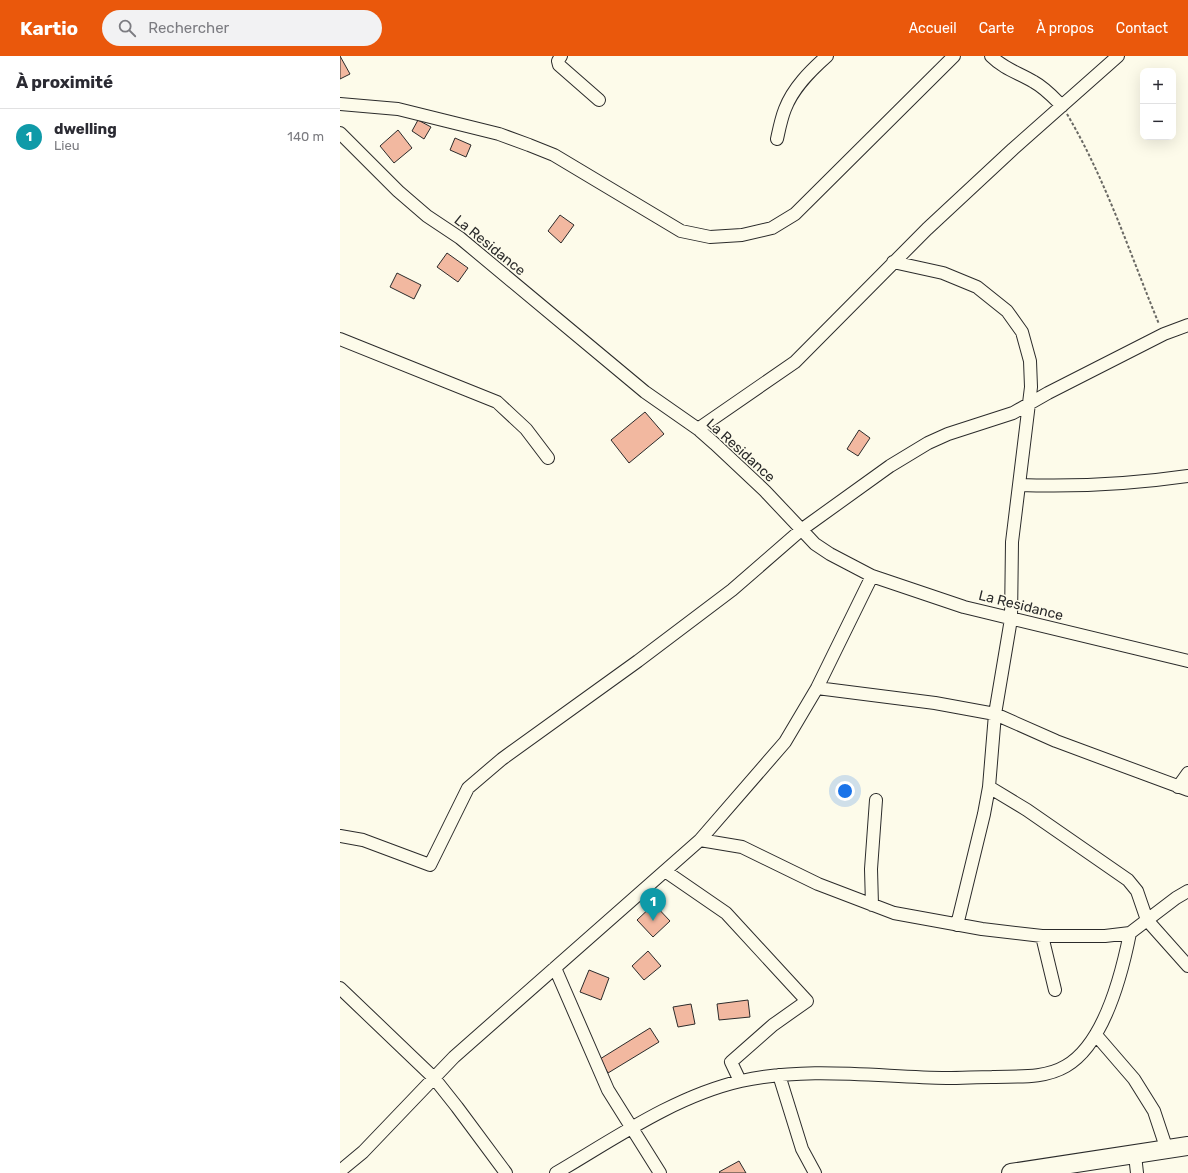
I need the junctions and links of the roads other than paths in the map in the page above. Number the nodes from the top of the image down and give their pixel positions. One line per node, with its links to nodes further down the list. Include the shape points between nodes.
1 (561, 56): 6 (street, via 559,65)
2 (827, 56): 10 (street, via 808,74 790,98 784,110)
3 (954, 56): 7 (street, via 795,214 772,228 742,235 710,237 682,231 554,155 499,134 398,109)
4 (991, 56): 8 (street, via 1000,65 1048,91)
5 (1118, 56): 8 (street)
6 (599, 100)
7 (340, 104)
8 (1062, 106): 11 (street)
9 (340, 133): 15 (street, La Residance, via 398,191 428,216 460,238 645,392)
10 (777, 139)
11 (894, 262): 14 (street, via 943,273 977,287 1007,311 1022,332 1030,361 1031,387); 15 (street, via 795,362)
12 (1188, 325): 14 (street, via 1164,334)
13 (340, 339): 16 (street, via 496,402 526,429)
14 (1028, 404): 18 (street); 19 (street, via 1013,413 948,434 921,447)
15 (698, 429): 19 (street, La Residance, via 765,491)
16 (548, 458)
17 (1188, 476): 18 (street, via 1057,486)
18 (1019, 486): 21 (street, via 1012,542)
19 (800, 530): 20 (street, La Residance, via 830,554); 29 (street, via 732,590 632,666 502,759 468,788 430,865 363,840)
20 (872, 576): 21 (street, La Residance, via 964,607); 23 (street)
21 (1011, 619): 22 (street, La Residance); 24 (street)
22 (1188, 661)
23 (817, 688): 24 (street, via 934,703); 30 (street, via 785,742)
24 (995, 714): 26 (street); 27 (street, via 1056,741)
25 (1188, 773): 27 (street)
26 (989, 787): 34 (street, via 1128,880 1143,902); 35 (street, via 979,841)
27 (1183, 788)
28 (876, 800): 33 (street, via 871,869)
29 (340, 836)
30 (700, 840): 31 (street); 33 (street, via 742,847 818,884)
31 (666, 871): 39 (street); 45 (street, via 726,914 807,1001 773,1025 731,1062)
32 (1188, 891): 34 (street)
33 (872, 905): 35 (street, via 894,913)
34 (1148, 920): 36 (street); 38 (street)
35 (957, 924): 37 (street)
36 (1130, 932): 37 (street, via 1105,936); 42 (street, via 1117,986)
37 (1042, 936): 41 (street)
38 (1188, 966)
39 (555, 968): 44 (street, via 454,1057); 46 (street, via 601,1074)
40 (340, 988): 44 (street)
41 (1055, 990)
42 (1096, 1035): 43 (street, via 1090,1045 1067,1066 1045,1075 948,1078 819,1072); 48 (street, via 1134,1079 1154,1112)
43 (779, 1075): 45 (street); 54 (street, via 802,1149)
44 (434, 1078): 50 (street, via 363,1152); 51 (street)
45 (740, 1081): 46 (street, via 675,1104)
46 (632, 1129): 52 (street); 53 (street)
47 (1188, 1146): 48 (highway)
48 (1167, 1150): 49 (highway)
49 (1135, 1155): 55 (highway); 56 (street)
50 (340, 1171)
51 (506, 1173)
52 (556, 1173)
53 (660, 1173)
54 (815, 1173)
55 (1011, 1173)
56 (1137, 1173)

